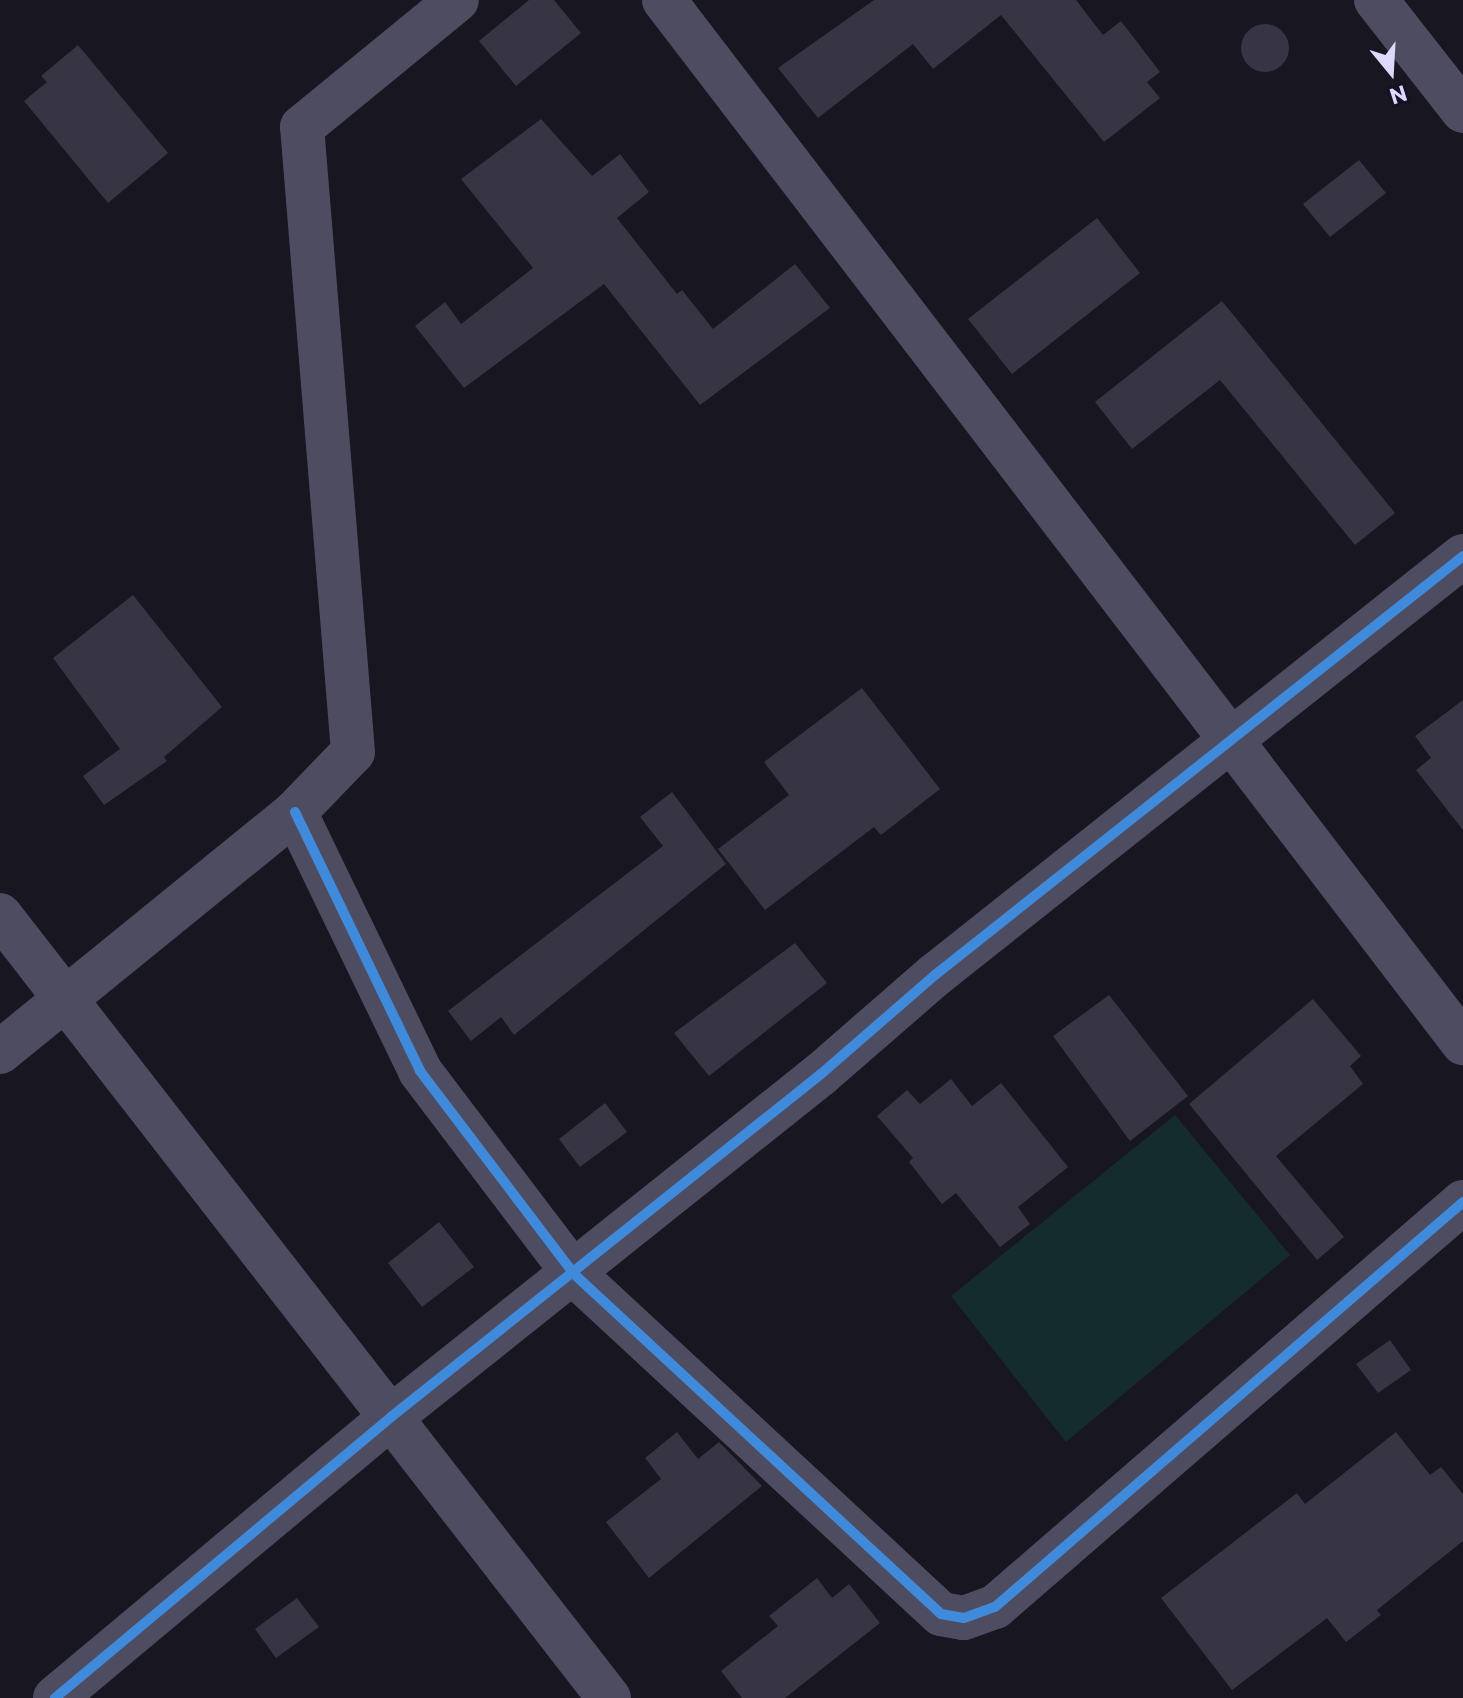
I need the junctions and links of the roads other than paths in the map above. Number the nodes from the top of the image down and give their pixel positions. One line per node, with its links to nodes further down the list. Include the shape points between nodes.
1 (457, 0): 7 (street, via 302,127 353,752)
2 (664, 0): 6 (street)
3 (1376, 0): 4 (street)
4 (1463, 111)
5 (1463, 556): 6 (street)
6 (1230, 740): 10 (street); 13 (street)
7 (295, 812): 9 (street); 13 (street, via 420,1071)
8 (0, 915): 9 (street)
9 (67, 999): 11 (street); 14 (street)
10 (1463, 1043)
11 (0, 1052)
12 (1463, 1202): 13 (street, via 1047,1565 995,1607 964,1618 941,1614)
13 (574, 1274): 14 (street)
14 (391, 1417): 15 (street); 16 (street)
15 (55, 1698)
16 (609, 1698)

